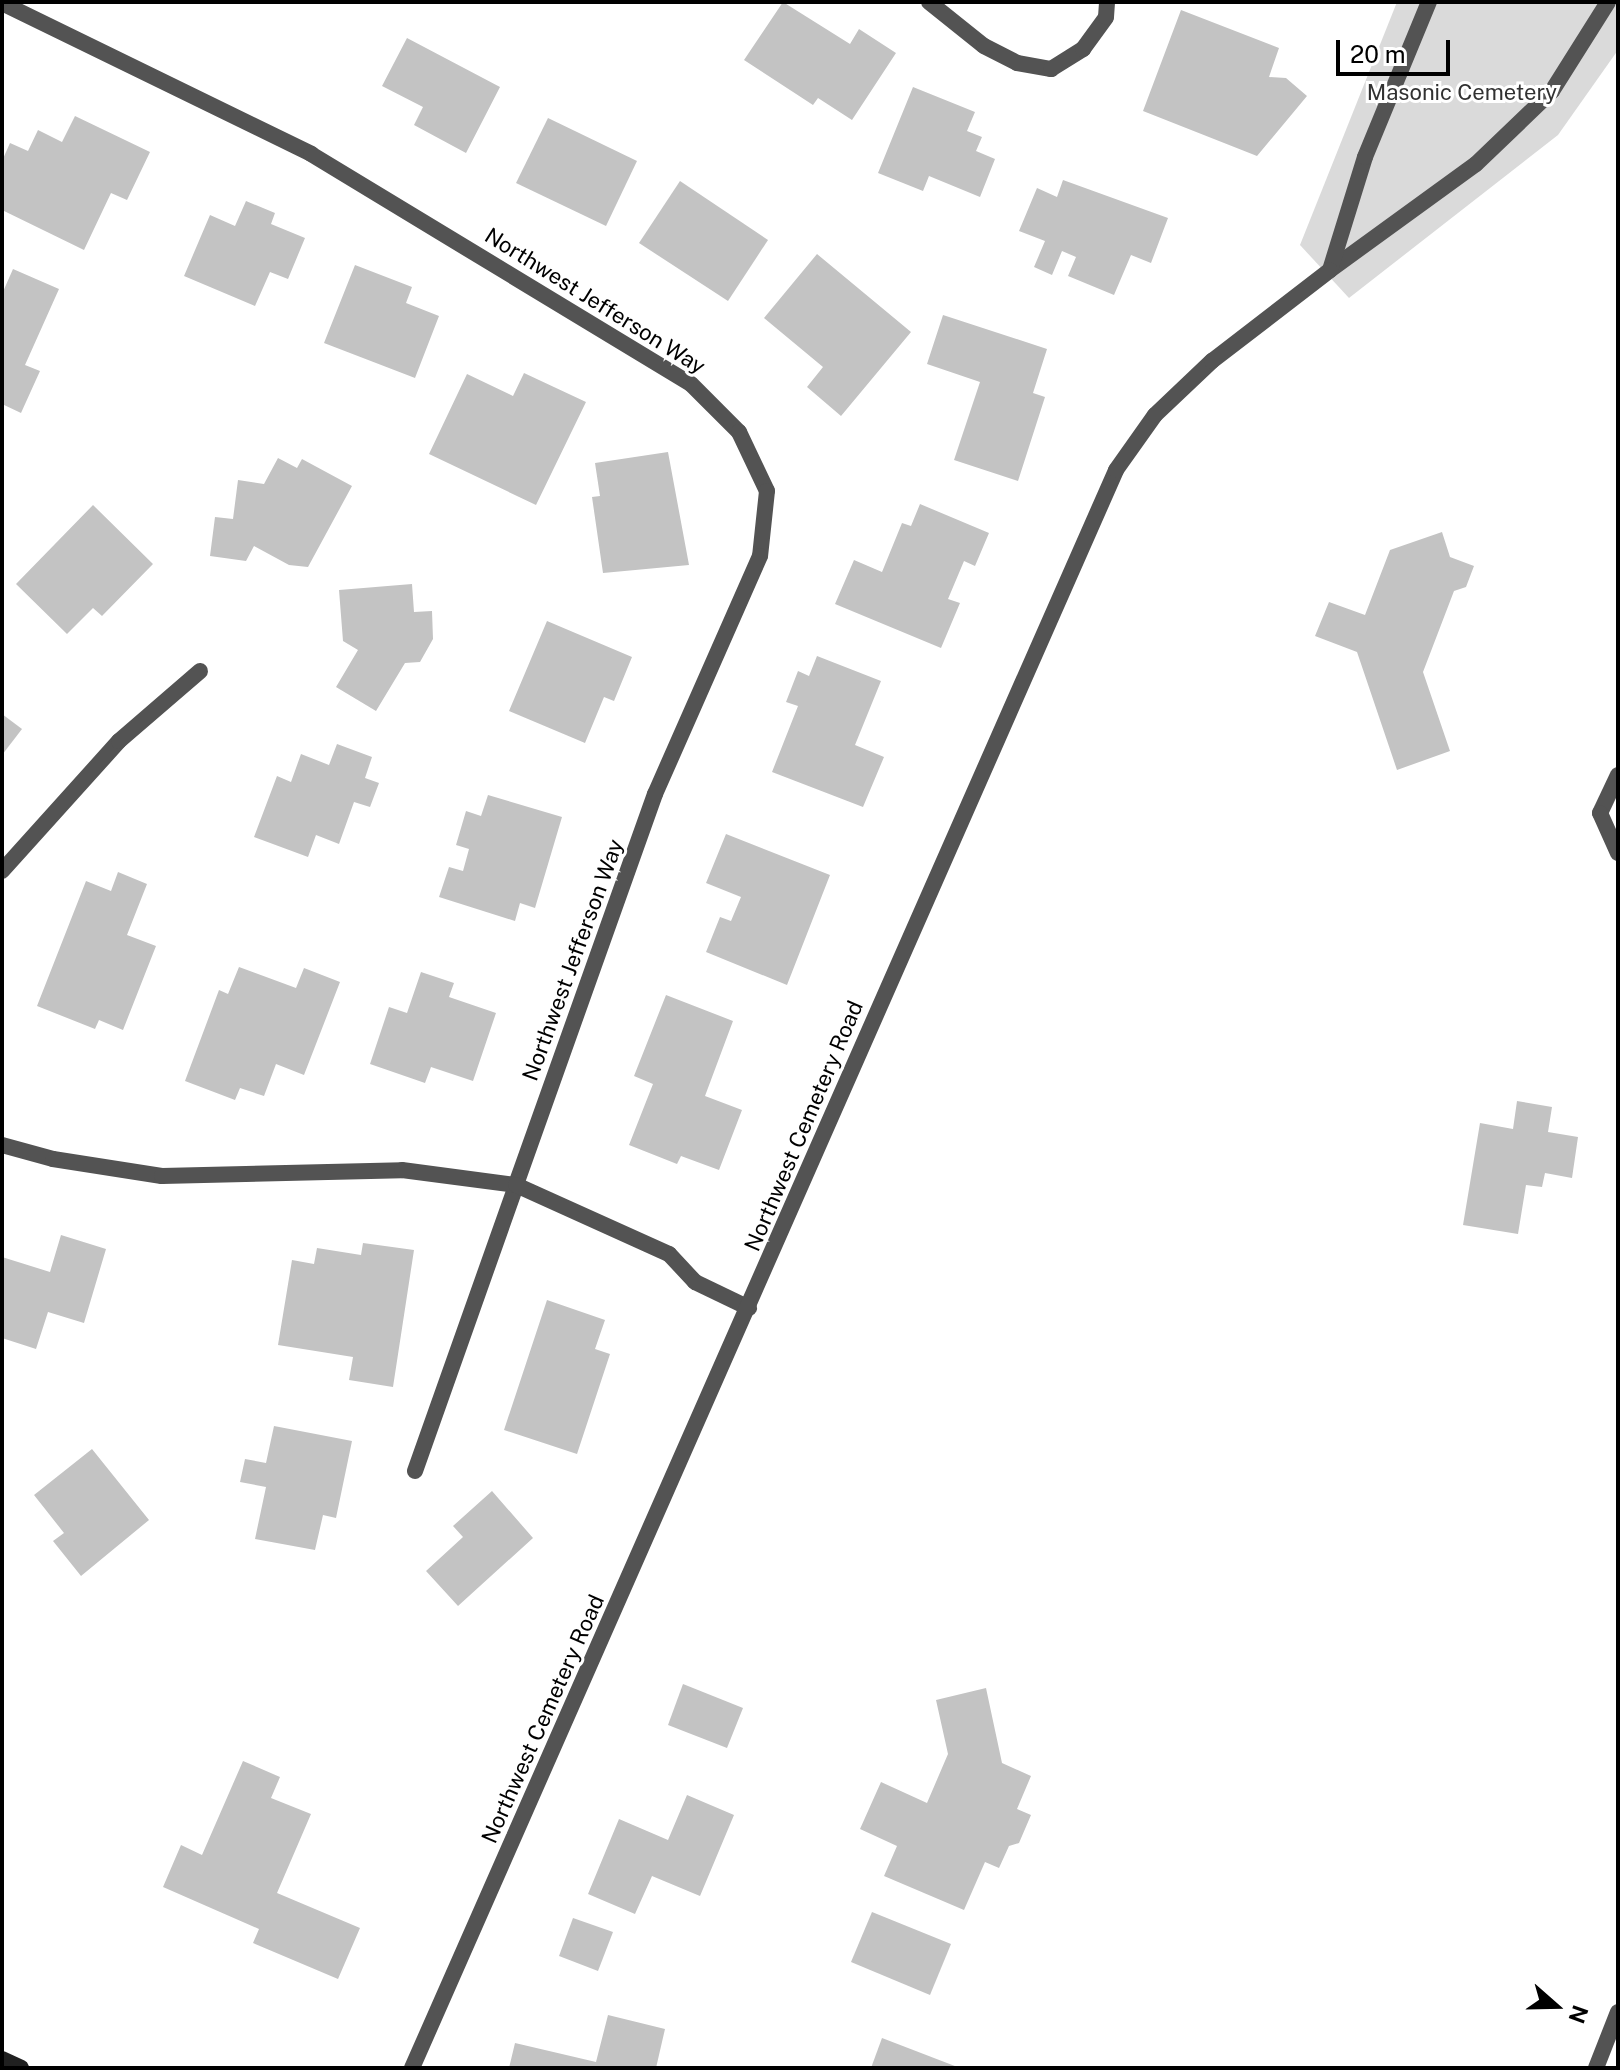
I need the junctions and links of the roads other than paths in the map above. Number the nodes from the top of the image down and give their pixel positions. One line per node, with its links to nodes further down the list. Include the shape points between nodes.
1 (929, 2): 2 (street, via 984,46 1017,63 1051,69 1083,49 1106,17)
2 (1107, 2)
3 (1429, 2): 6 (street, via 1365,157)
4 (1608, 2): 6 (street, Northwest Cemetery Road, via 1552,91 1413,213)
5 (2, 3): 12 (street, Northwest Jefferson Way, via 311,154 691,384 739,432 767,491 760,556 655,794)
6 (1330, 270): 13 (street, Northwest Cemetery Road, via 1212,361 1155,415 1116,470)
7 (200, 671): 10 (street, via 119,741)
8 (1618, 775): 9 (street, via 1600,813)
9 (1618, 853)
10 (2, 871)
11 (2, 1145): 12 (street, via 53,1159 162,1176 402,1170)
12 (516, 1185): 13 (street, via 669,1254 695,1282); 14 (street, Northwest Jefferson Way)
13 (749, 1308): 18 (street, Northwest Cemetery Road)
14 (415, 1471)
15 (1618, 2012): 19 (street)
16 (2, 2059): 17 (main road)
17 (21, 2068)
18 (412, 2068)
19 (1596, 2068)

